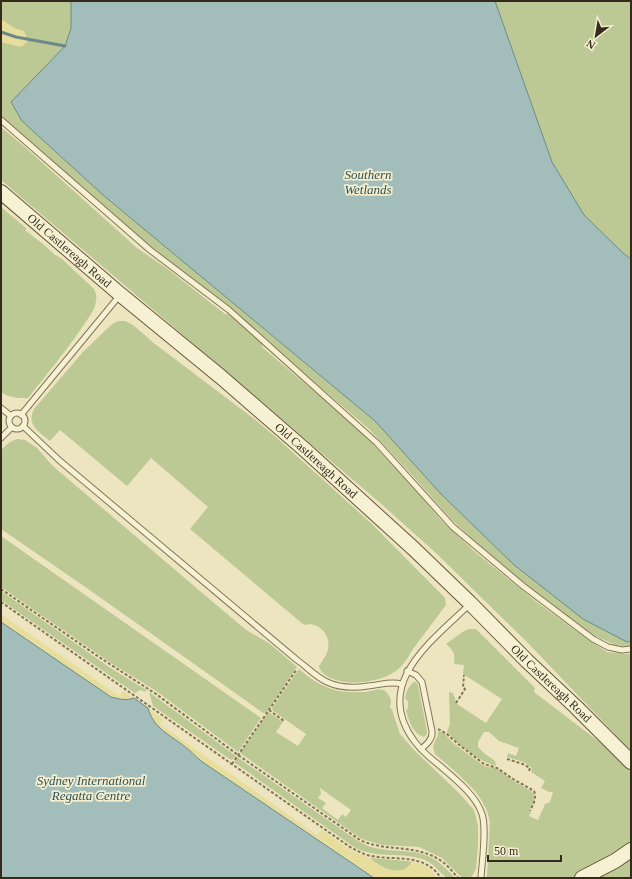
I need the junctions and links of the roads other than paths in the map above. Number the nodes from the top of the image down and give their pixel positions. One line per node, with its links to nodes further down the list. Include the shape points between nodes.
1 (1, 120): 11 (lane, via 150,250 229,310 377,442 453,526 523,586 593,639 608,647)
2 (1, 192): 3 (street, Old Castlereagh Road)
3 (121, 295): 5 (lane); 10 (street, Old Castlereagh Road, via 304,449)
4 (1, 408): 6 (lane)
5 (21, 415): 6 (lane, via 17,413); 7 (lane, via 24,419)
6 (10, 416): 8 (lane, via 9,423)
7 (22, 426): 8 (lane); 13 (lane, via 301,663 328,682 350,688 391,682)
8 (12, 427): 9 (lane)
9 (1, 438)
10 (470, 604): 12 (lane, via 426,646); 15 (street, Old Castlereagh Road)
11 (631, 649)
12 (407, 671): 13 (lane); 14 (lane, via 416,675 422,682 433,735)
13 (402, 684): 14 (lane, via 402,717)
14 (421, 749): 17 (lane, via 464,788 482,813 484,831)
15 (631, 762)
16 (631, 850): 18 (street)
17 (481, 878)
18 (582, 878)

